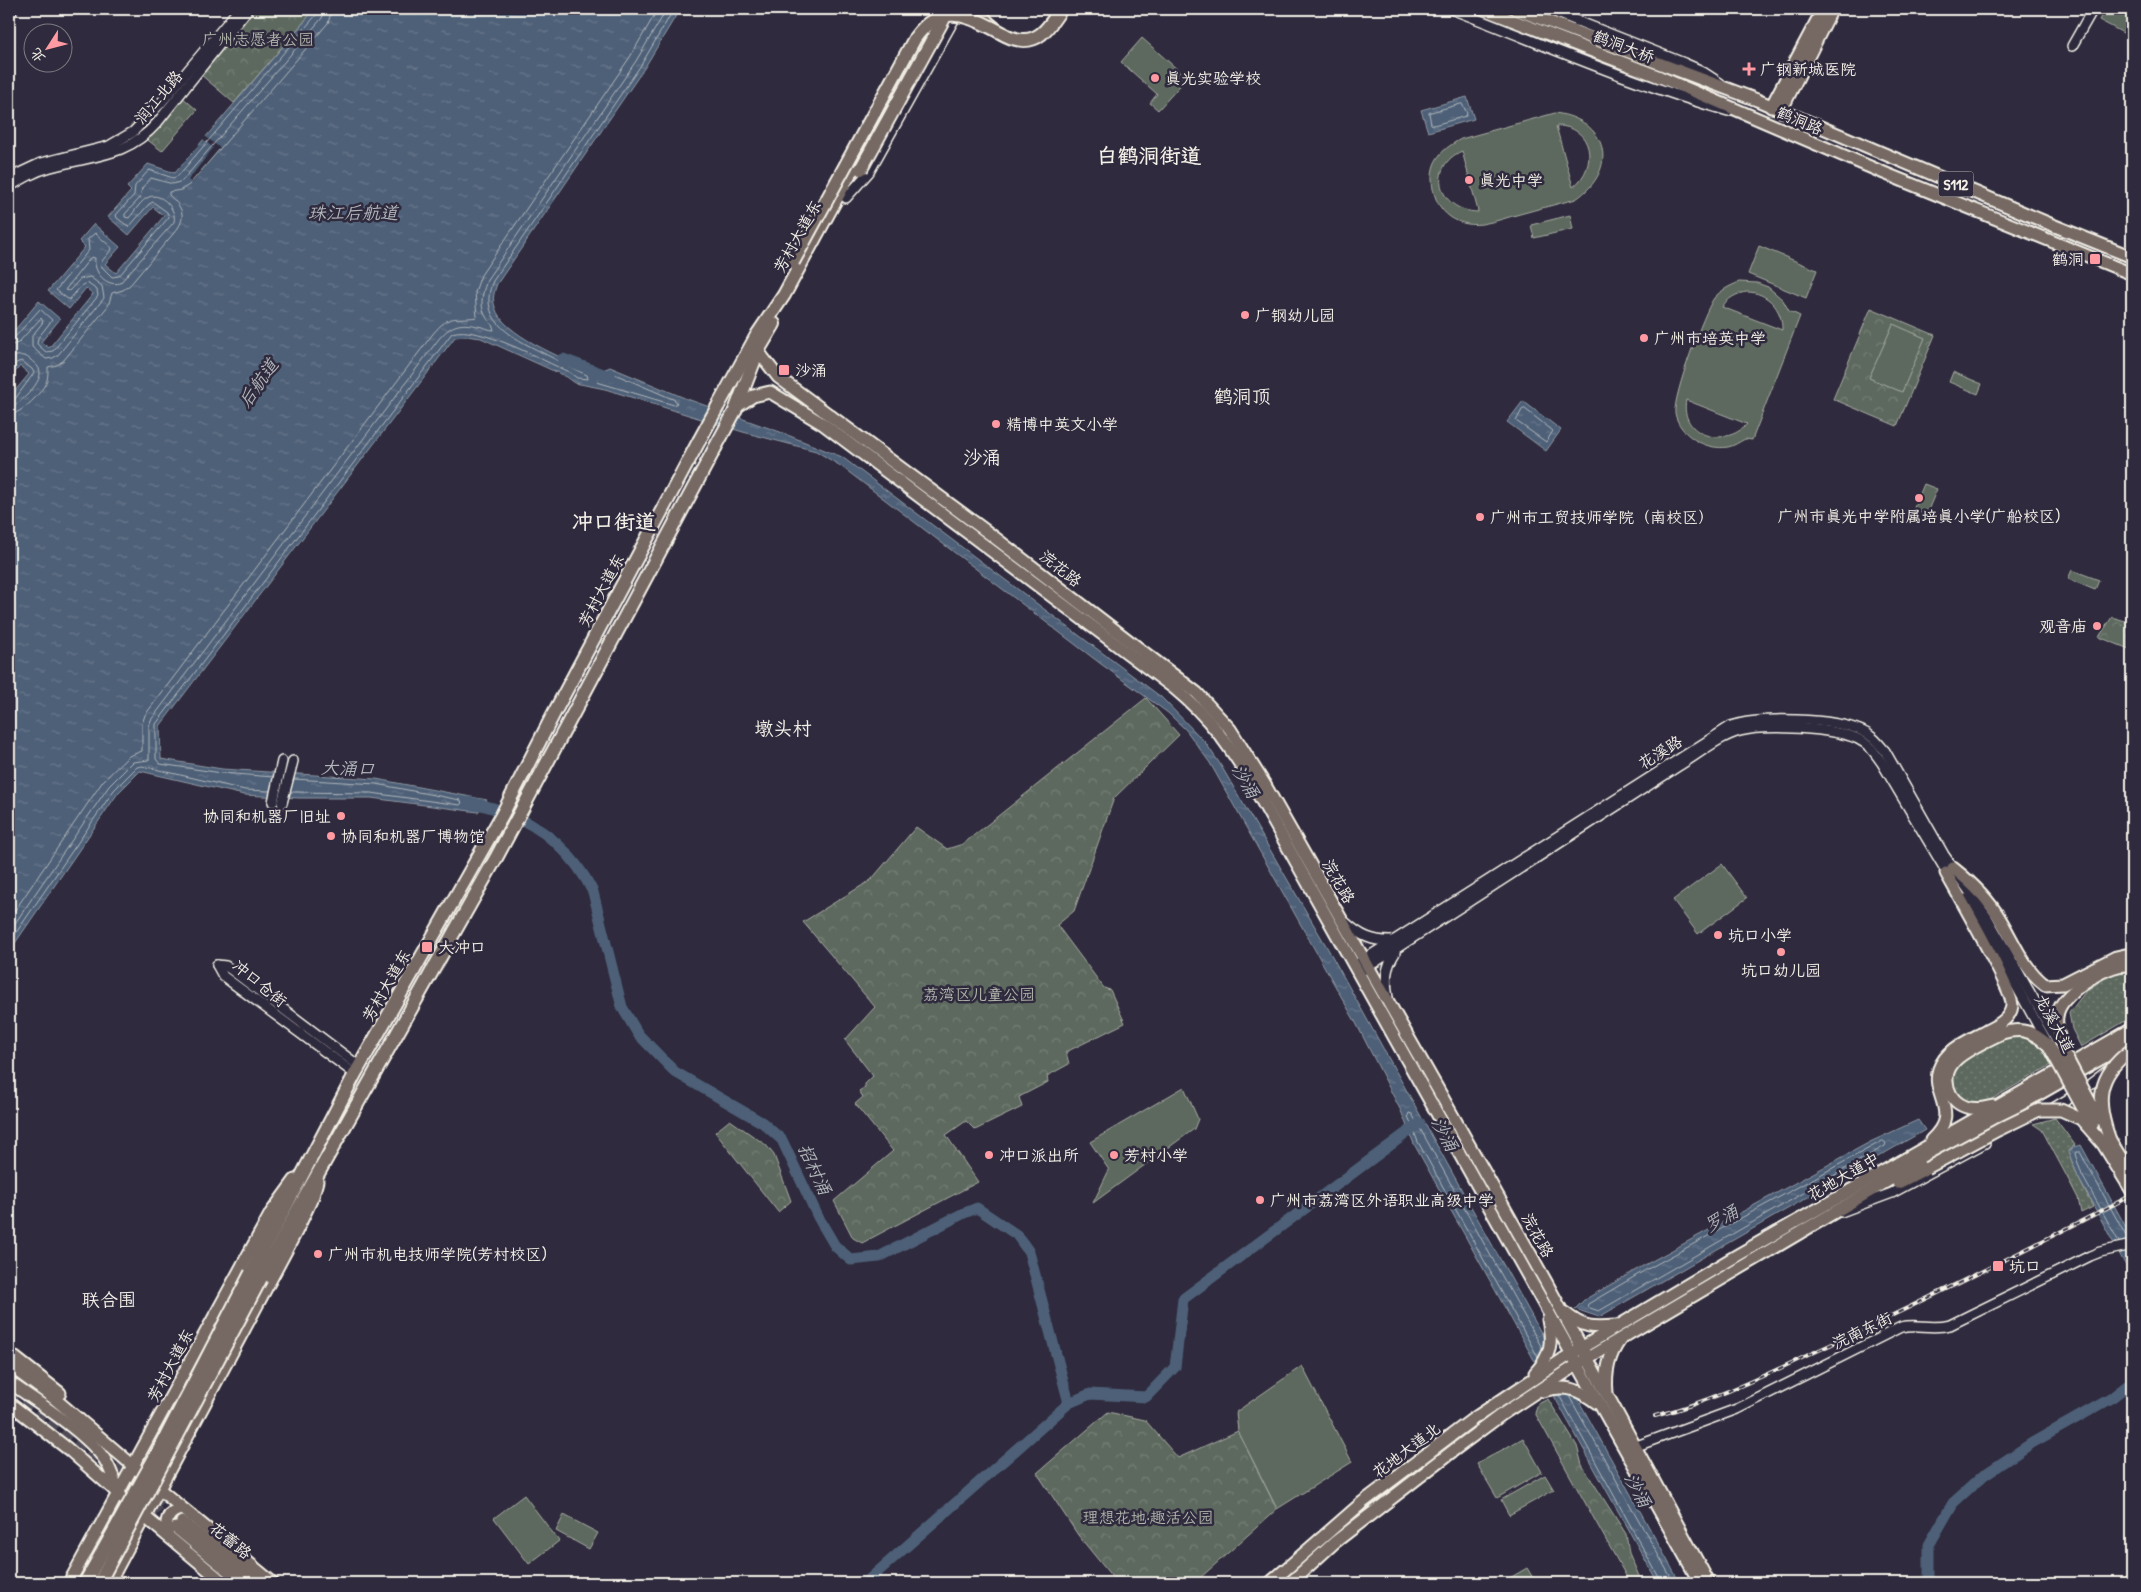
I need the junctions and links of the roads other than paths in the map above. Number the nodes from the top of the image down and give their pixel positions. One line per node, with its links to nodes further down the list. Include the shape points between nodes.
1 (13, 9): 17 (street)
2 (238, 9): 25 (street, 润江北路, via 133,132 109,146 41,163)
3 (248, 9): 26 (street, 润江北路, via 141,139 113,153 43,170)
4 (933, 9): 19 (street, 芳村大道东)
5 (939, 9): 19 (highway, 芳村大道东)
6 (949, 9): 27 (highway, 芳村大道东, bridge)
7 (960, 9): 27 (street, 芳村大道东, via 869,172)
8 (977, 9): 20 (highway, bridge)
9 (1061, 9): 20 (highway, via 1036,37 1022,40)
10 (1451, 9): 24 (street, 鹤洞路, via 1681,97)
11 (1483, 9): 18 (main road, 鹤洞大桥)
12 (1515, 9): 18 (main road, 鹤洞大桥)
13 (1547, 9): 22 (street, 鹤洞路, via 1684,62)
14 (1823, 9): 23 (main road)
15 (1832, 9): 23 (main road)
16 (2092, 9): 21 (street)
17 (9, 14)
18 (1531, 21): 22 (main road, 鹤洞大桥); 24 (main road, 鹤洞大桥)
19 (928, 30): 30 (highway, 芳村大道东, via 793,278)
20 (1004, 34): 30 (highway, bridge, via 970,16 956,13 937,17 915,38 793,262)
21 (2072, 46)
22 (1735, 93): 23 (main road, 鹤洞路 / S112)
23 (1776, 109): 28 (main road, 鹤洞路 / S112)
24 (1752, 117): 29 (main road, 鹤洞路 / S112)
25 (9, 178)
26 (9, 187)
27 (846, 198): 31 (highway, 芳村大道东)
28 (2132, 257)
29 (2132, 274)
30 (757, 335): 49 (highway, 芳村大道东, bridge, via 504,812)
31 (758, 351): 32 (main road, 浣花路, via 774,372); 34 (highway, 芳村大道东)
32 (796, 390): 33 (main road, via 792,389 786,395); 38 (main road, 浣花路, via 1197,693 1230,728 1246,752)
33 (789, 403): 34 (main road, 浣花路, via 769,392 753,396); 44 (main road, 浣花路, via 855,447 1193,704 1212,723 1236,756)
34 (737, 409): 55 (highway, 芳村大道东, bridge, via 517,818)
35 (282, 761): 36 (street, via 278,802)
36 (293, 761)
37 (1950, 871): 39 (street, 花溪路, via 1892,762 1876,740 1856,728 1807,721 1756,720 1719,732); 40 (street, 龙溪大道, via 1978,902); 41 (main road, via 1974,884 2000,917 2028,969 2045,985 2056,986 2071,981 2116,957); 50 (main road, via 2013,1004 2010,1014 2001,1023 1947,1056 1938,1073)
38 (1342, 920): 39 (street, via 1361,935); 42 (main road, 浣花路)
39 (1396, 945): 42 (street, 花溪路); 45 (street, via 1386,968)
40 (2005, 956): 47 (street, 龙溪大道); 48 (street, 龙溪大道)
41 (2132, 956)
42 (1367, 963): 44 (street, 花溪路); 45 (main road, 浣花路)
43 (2132, 966): 48 (main road, via 2113,966 2070,993 2058,1009 2056,1023)
44 (1356, 969): 62 (main road, 浣花路)
45 (1389, 1003): 63 (main road, 浣花路)
46 (2131, 1040): 51 (main road, 花地大道中); 52 (main road, bridge, via 2103,1085 2100,1102); 58 (street, via 2080,1092 1892,1193); 59 (main road, 花地大道中)
47 (2050, 1046): 50 (main road, via 2023,1030 2002,1032 1953,1062 1947,1074); 52 (main road, 龙溪大道, bridge)
48 (2064, 1053): 52 (main road, 龙溪大道, bridge)
49 (357, 1070): 49 (street, 冲口仓街, via 226,966 217,965 223,976); 54 (highway, 芳村大道东)
50 (1947, 1098): 51 (main road, via 1973,1108); 53 (main road, via 1944,1122 1937,1135)
51 (2007, 1102): 53 (main road, 花地大道中)
52 (2107, 1142): 56 (main road, 龙溪大道); 57 (main road, 龙溪大道); 58 (main road, bridge, via 2081,1119 2061,1110 2039,1110)
53 (1924, 1147): 64 (main road, 花地大道中)
54 (306, 1167): 61 (highway, 芳村大道东); 75 (main road, 芳村大道东, via 271,1213)
55 (318, 1174): 61 (highway, 芳村大道东); 76 (main road, 芳村大道东, via 305,1214)
56 (2132, 1176)
57 (2132, 1191)
58 (1839, 1213): 59 (main road)
59 (1818, 1224): 64 (main road, 花地大道中)
60 (2132, 1245): 77 (street, 浣南东街, via 2090,1256 1950,1325 1938,1328 1901,1327 1727,1413)
61 (256, 1275): 86 (highway, 芳村大道东, bridge); 87 (highway, 芳村大道东, bridge)
62 (1551, 1321): 63 (main road); 70 (main road, via 1550,1349)
63 (1571, 1331): 64 (main road, via 1587,1326); 65 (main road)
64 (1620, 1331): 65 (main road, 花地大道中); 67 (main road, 花地大道中); 73 (main road, via 1610,1354)
65 (1576, 1351): 67 (main road); 70 (main road, 花地大道北)
66 (9, 1352): 78 (main road, via 87,1416)
67 (1582, 1362): 71 (main road, 花地大道北); 73 (main road); 73 (main road)
68 (9, 1365): 78 (main road)
69 (9, 1382): 81 (main road, via 62,1420 100,1453 109,1467)
70 (1528, 1382): 93 (main road, 花地大道北, via 1473,1419 1348,1514)
71 (1535, 1393): 73 (main road, via 1557,1387 1574,1389); 94 (main road, 花地大道北, via 1362,1521)
72 (9, 1402): 81 (main road)
73 (1599, 1403): 77 (main road); 95 (main road)
74 (9, 1411): 81 (main road, via 111,1492)
75 (162, 1414): 76 (main road); 79 (main road, 芳村大道东)
76 (190, 1429): 80 (main road, 芳村大道东)
77 (1634, 1447): 96 (main road)
78 (112, 1448): 79 (main road)
79 (133, 1466): 80 (main road); 81 (main road, 芳村大道东)
80 (159, 1489): 82 (main road); 83 (main road, 芳村大道东)
81 (117, 1493): 83 (main road); 85 (main road, 芳村大道东)
82 (182, 1509): 84 (main road, via 167,1518 166,1526); 92 (main road)
83 (145, 1517): 84 (main road); 88 (main road, 芳村大道东)
84 (176, 1529): 89 (main road); 90 (main road, 花蕾路); 91 (main road, 花蕾路)
85 (69, 1583)
86 (85, 1583)
87 (99, 1583)
88 (109, 1583)
89 (224, 1583)
90 (243, 1583)
91 (258, 1583)
92 (273, 1583)
93 (1270, 1583)
94 (1290, 1583)
95 (1700, 1583)
96 (1709, 1583)

